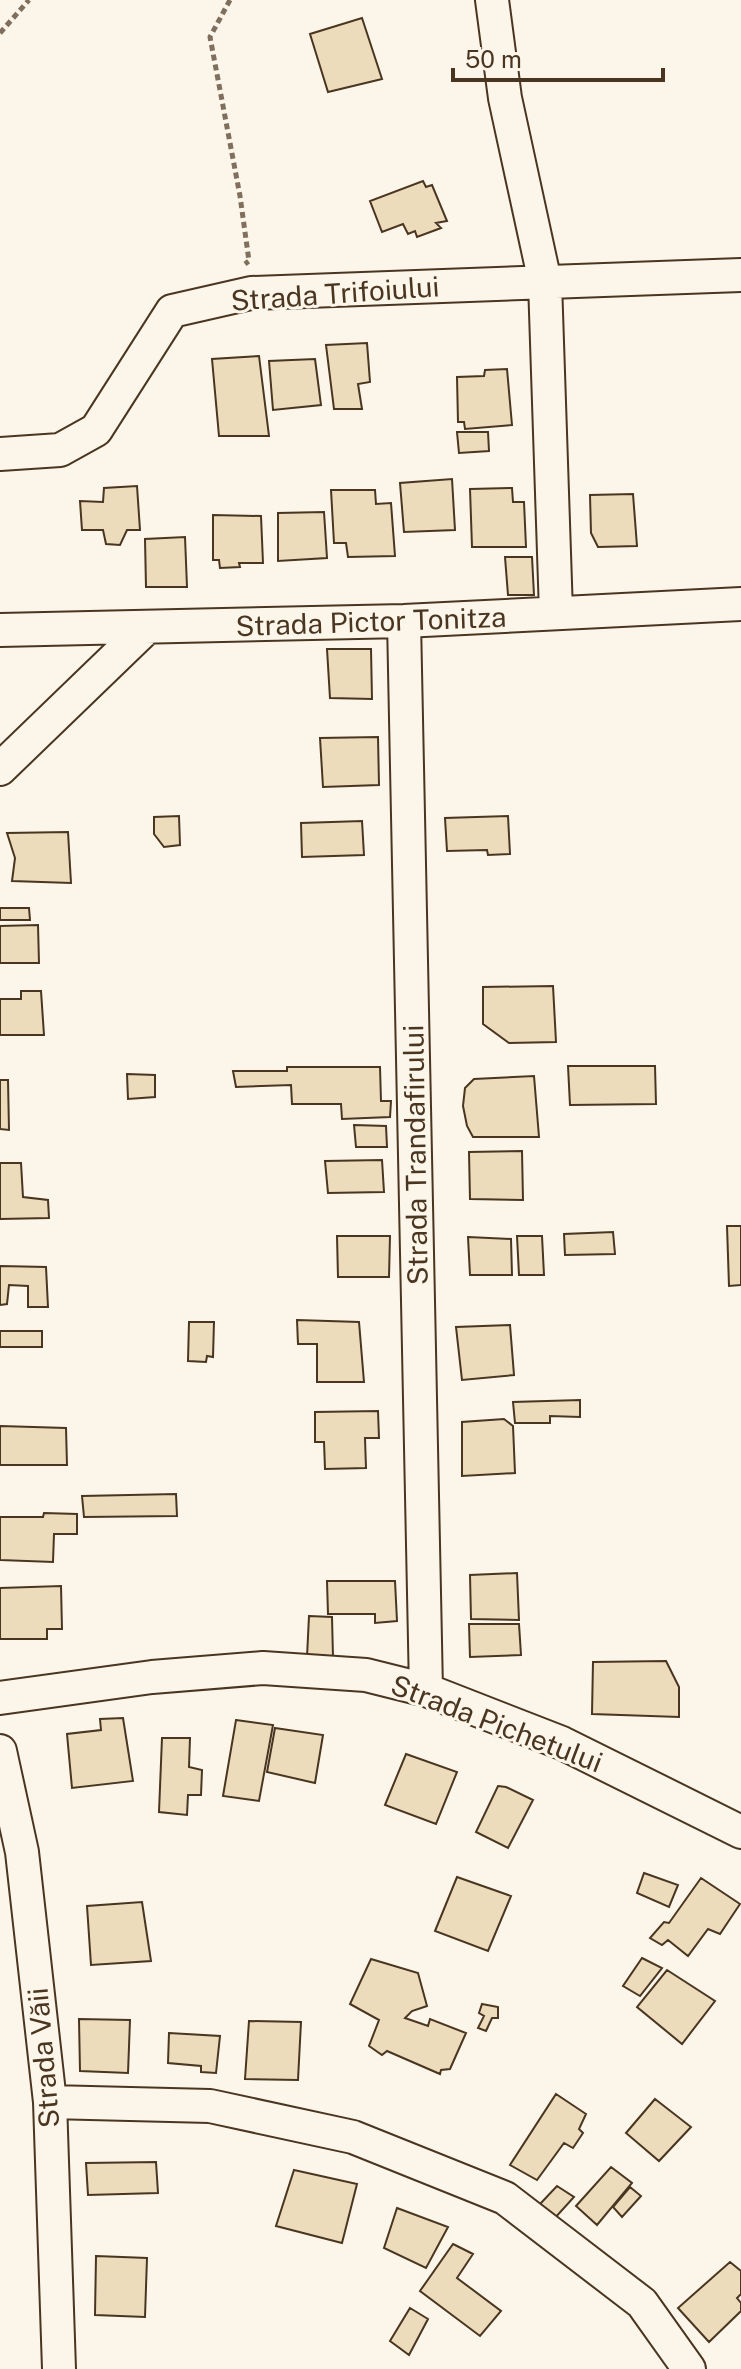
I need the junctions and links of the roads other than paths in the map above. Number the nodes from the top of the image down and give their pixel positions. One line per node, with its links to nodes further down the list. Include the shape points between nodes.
1 (492, 0): 3 (street, via 505,98)
2 (741, 275): 3 (street, Strada Trifoiului)
3 (545, 282): 4 (street, Strada Trifoiului, via 251,293 172,311 96,430 60,450); 6 (street)
4 (0, 454)
5 (741, 604): 6 (street, Strada Pictor Tonitza)
6 (556, 613): 7 (street, Strada Pictor Tonitza)
7 (404, 621): 8 (street, Strada Pictor Tonitza); 11 (street, Strada Trandafirului)
8 (145, 629): 9 (street, Strada Pictor Tonitza); 10 (street)
9 (0, 630)
10 (0, 769)
11 (426, 1690): 12 (street, Strada Pichetului, via 366,1675 263,1668); 14 (street, Strada Pichetului, via 562,1743)
12 (0, 1698)
13 (0, 1751): 15 (street, Strada Văii)
14 (741, 1832)
15 (11, 1852): 16 (street, Strada Văii)
16 (50, 2102): 17 (street, Strada Văii); 18 (street, via 210,2106 353,2137 505,2198 642,2303)
17 (59, 2369)
18 (689, 2369)

